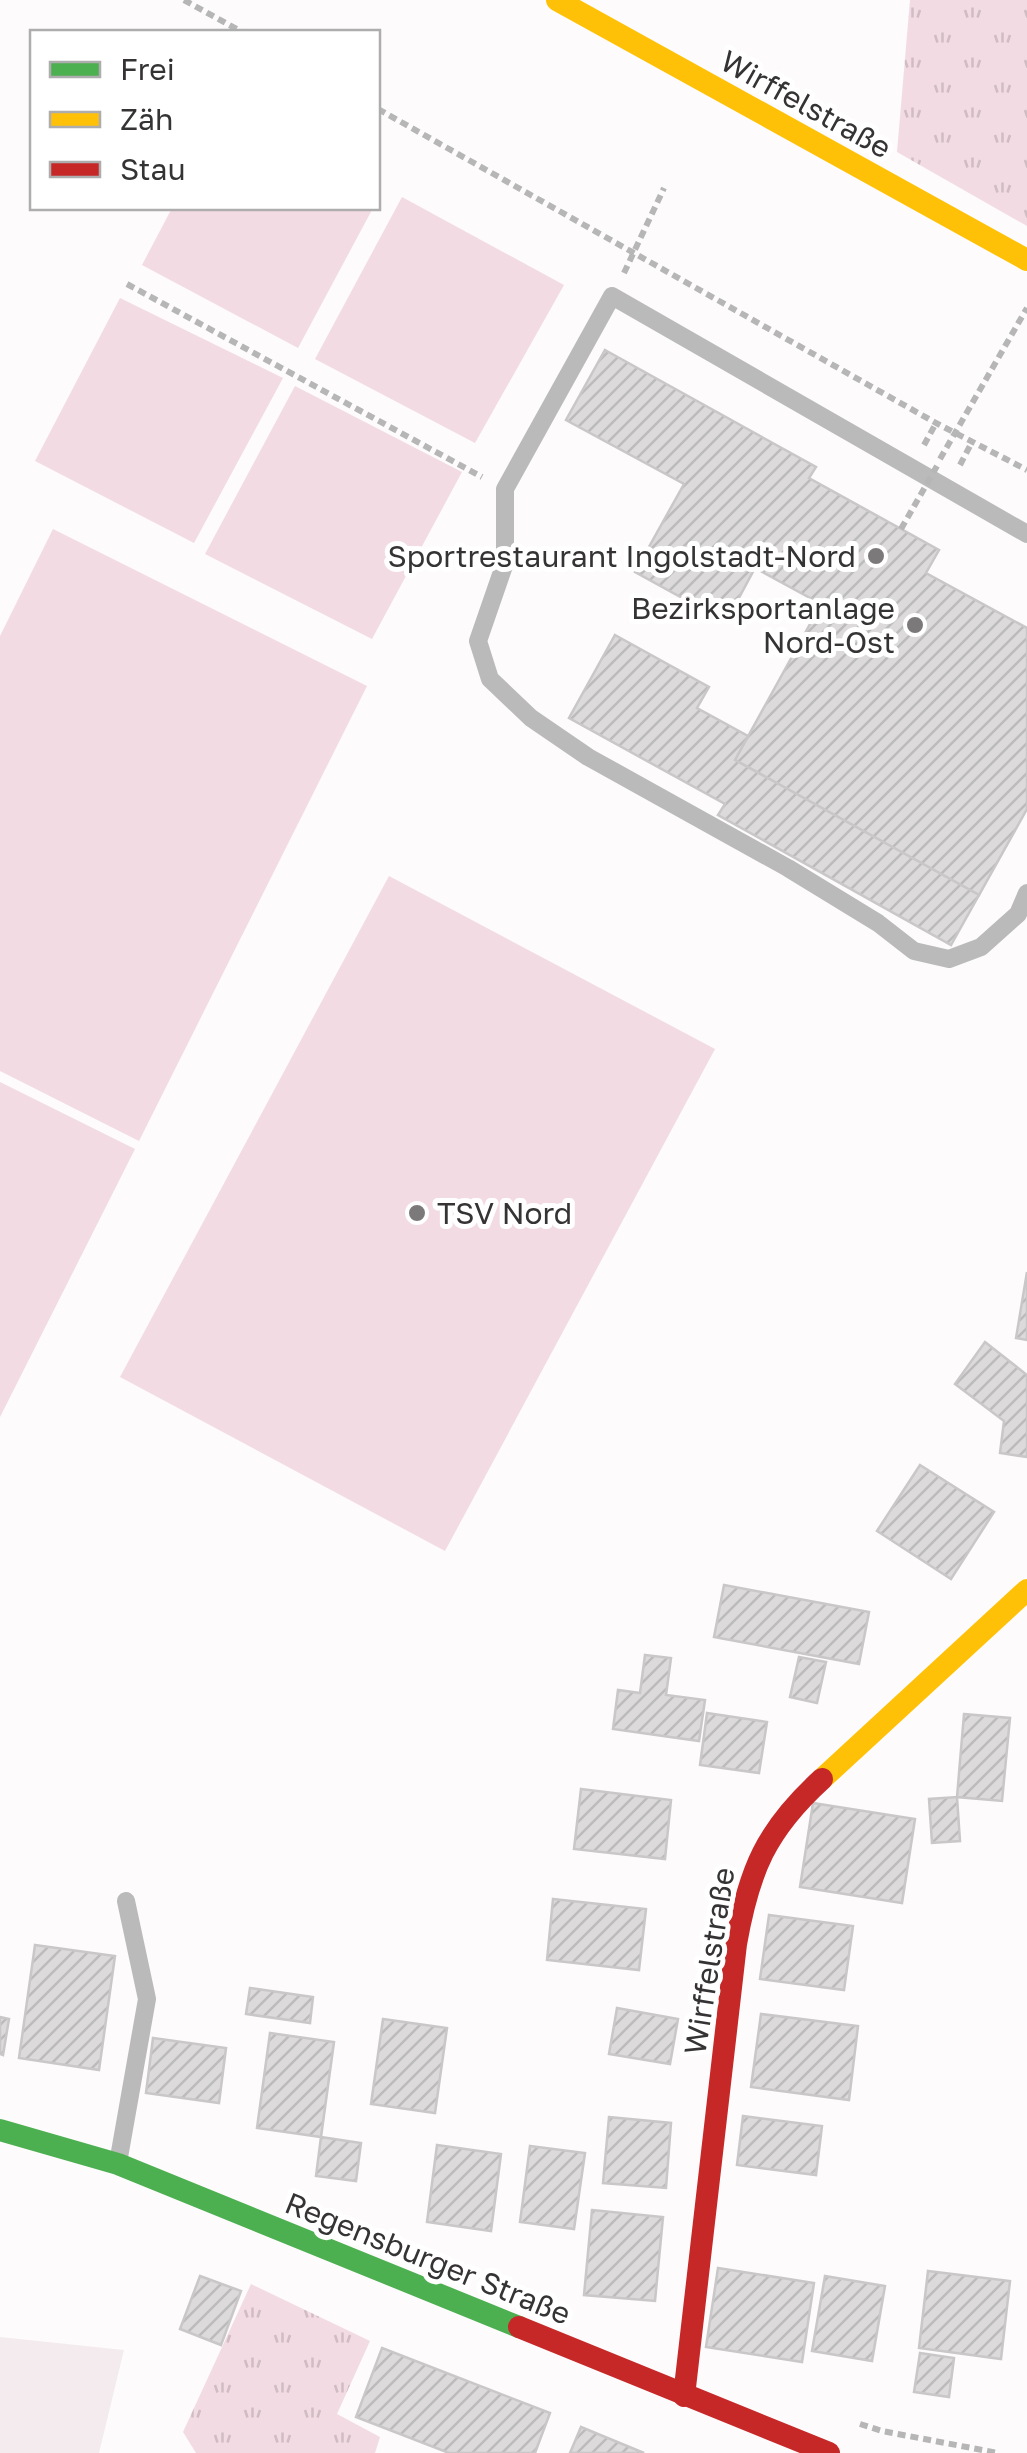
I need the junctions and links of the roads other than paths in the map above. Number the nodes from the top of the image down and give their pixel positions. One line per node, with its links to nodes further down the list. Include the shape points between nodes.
1 (557, 0): 2 (street, Wirffelstraße)
2 (1027, 260)
3 (1027, 534): 4 (lane, via 612,296 505,489 505,564 478,641 490,679 531,718 914,950 950,959 981,947 1018,914)
4 (1027, 893)
5 (1027, 1590): 9 (street, Wirffelstraße, via 800,1798 760,1848 736,1944)
6 (126, 1901): 8 (lane, via 148,1999)
7 (0, 2130): 8 (street, Regensburger Straße)
8 (118, 2164): 9 (street, Regensburger Straße)
9 (684, 2396): 10 (street, Regensburger Straße)
10 (829, 2453)

